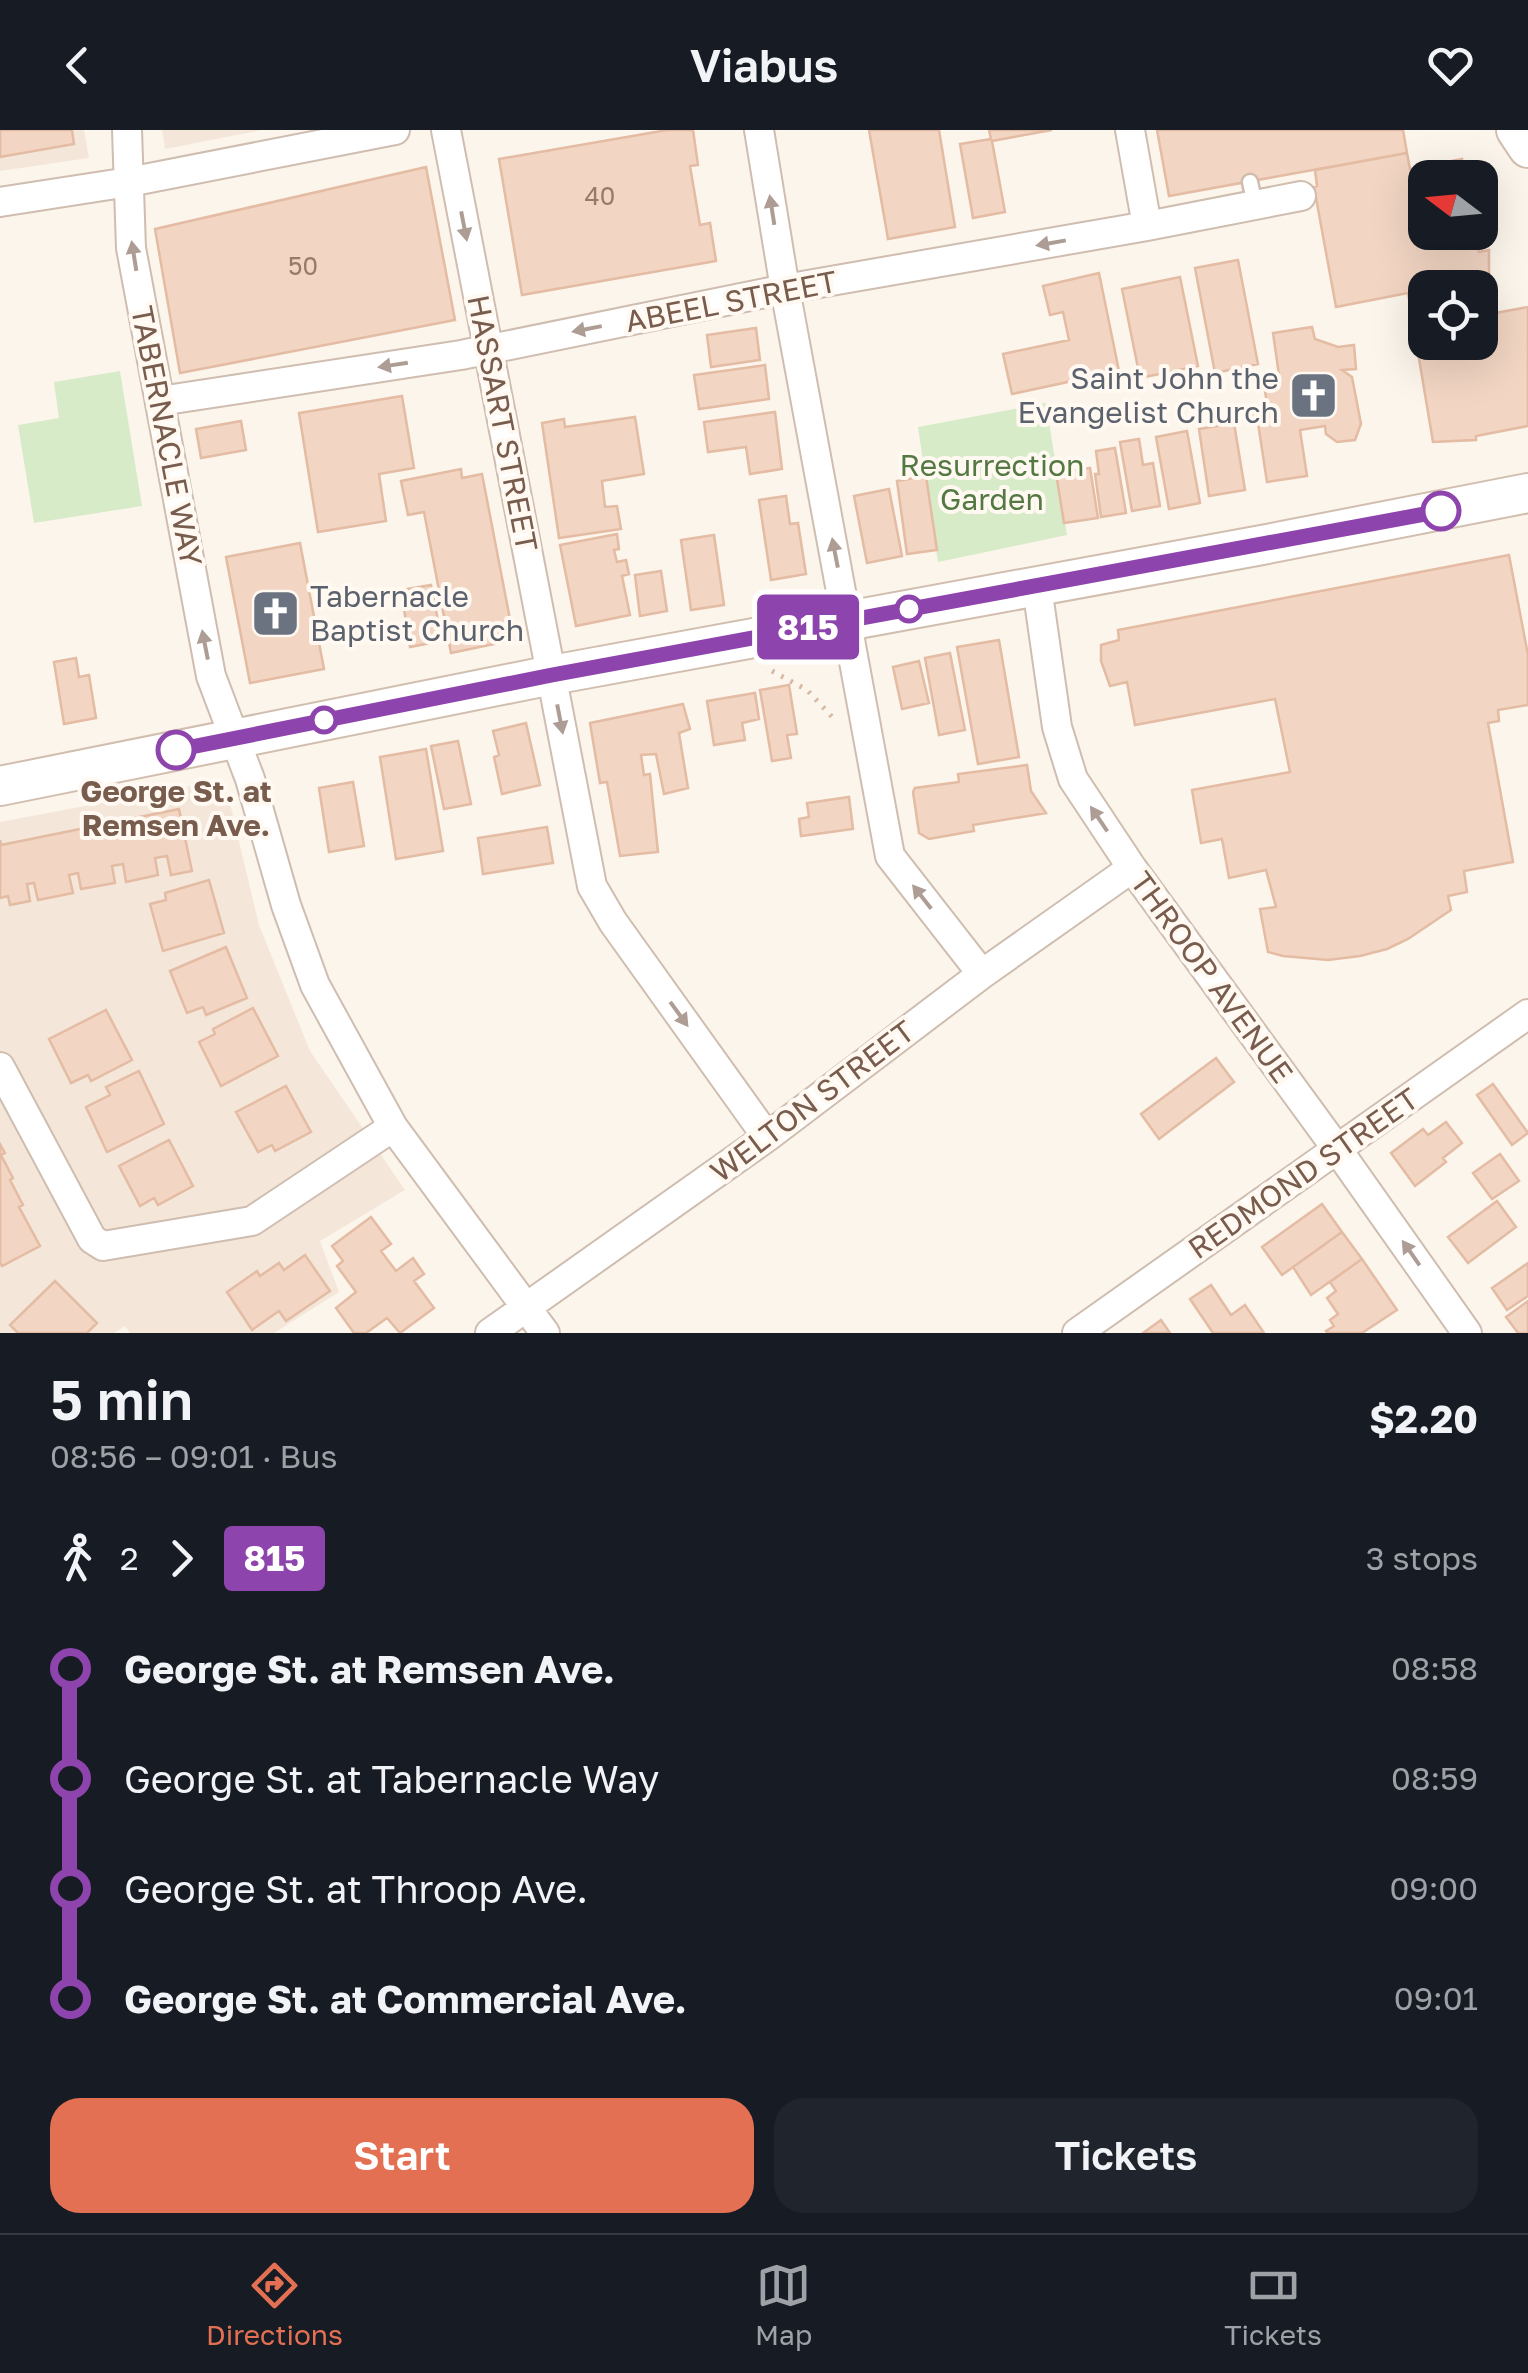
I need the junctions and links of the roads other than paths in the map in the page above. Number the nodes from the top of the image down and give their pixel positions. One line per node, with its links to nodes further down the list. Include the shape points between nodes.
1 (127, 130): 8 (street, TABERNACLE WAY)
2 (395, 130): 8 (street)
3 (446, 130): 13 (street, HASSART STREET, one-way to 13)
4 (759, 130): 12 (street, one-way to 4)
5 (1130, 130): 11 (street)
6 (1516, 130): 7 (street)
7 (1528, 148)
8 (129, 182): 10 (street); 14 (street, TABERNACLE WAY, one-way to 8, via 132,248)
9 (1301, 196): 11 (street, ABEEL STREET, via 1253,193)
10 (0, 202)
11 (1147, 226): 12 (street, ABEEL STREET, one-way to 12)
12 (785, 289): 13 (street, ABEEL STREET, one-way to 13); 17 (street, one-way to 12)
13 (489, 348): 14 (street, ABEEL STREET, one-way to 14); 18 (street, HASSART STREET)
14 (160, 400): 19 (street, TABERNACLE WAY, one-way to 14, via 211,676)
15 (1528, 493): 16 (street)
16 (1037, 587): 17 (street); 21 (street, THROOP AVENUE, one-way to 16, via 1073,780 1057,727)
17 (847, 620): 18 (street); 22 (street, one-way to 17, via 890,856)
18 (552, 675): 19 (street); 26 (street, HASSART STREET, one-way to 26, via 592,886)
19 (234, 738): 20 (street); 25 (street, TABERNACLE WAY, via 315,985)
20 (0, 786)
21 (1132, 868): 22 (street, WELTON STREET); 27 (street, THROOP AVENUE)
22 (982, 974): 26 (street, WELTON STREET)
23 (1528, 1014): 27 (street, REDMOND STREET)
24 (0, 1067): 25 (street, via 92,1238 103,1246 252,1221)
25 (393, 1127): 28 (street, TABERNACLE WAY)
26 (768, 1137): 28 (street, WELTON STREET)
27 (1337, 1149): 31 (street, REDMOND STREET); 32 (street, THROOP AVENUE, one-way to 27)
28 (527, 1307): 29 (street, WELTON STREET); 30 (street, TABERNACLE WAY)
29 (490, 1333)
30 (546, 1333)
31 (1078, 1333)
32 (1468, 1333)

